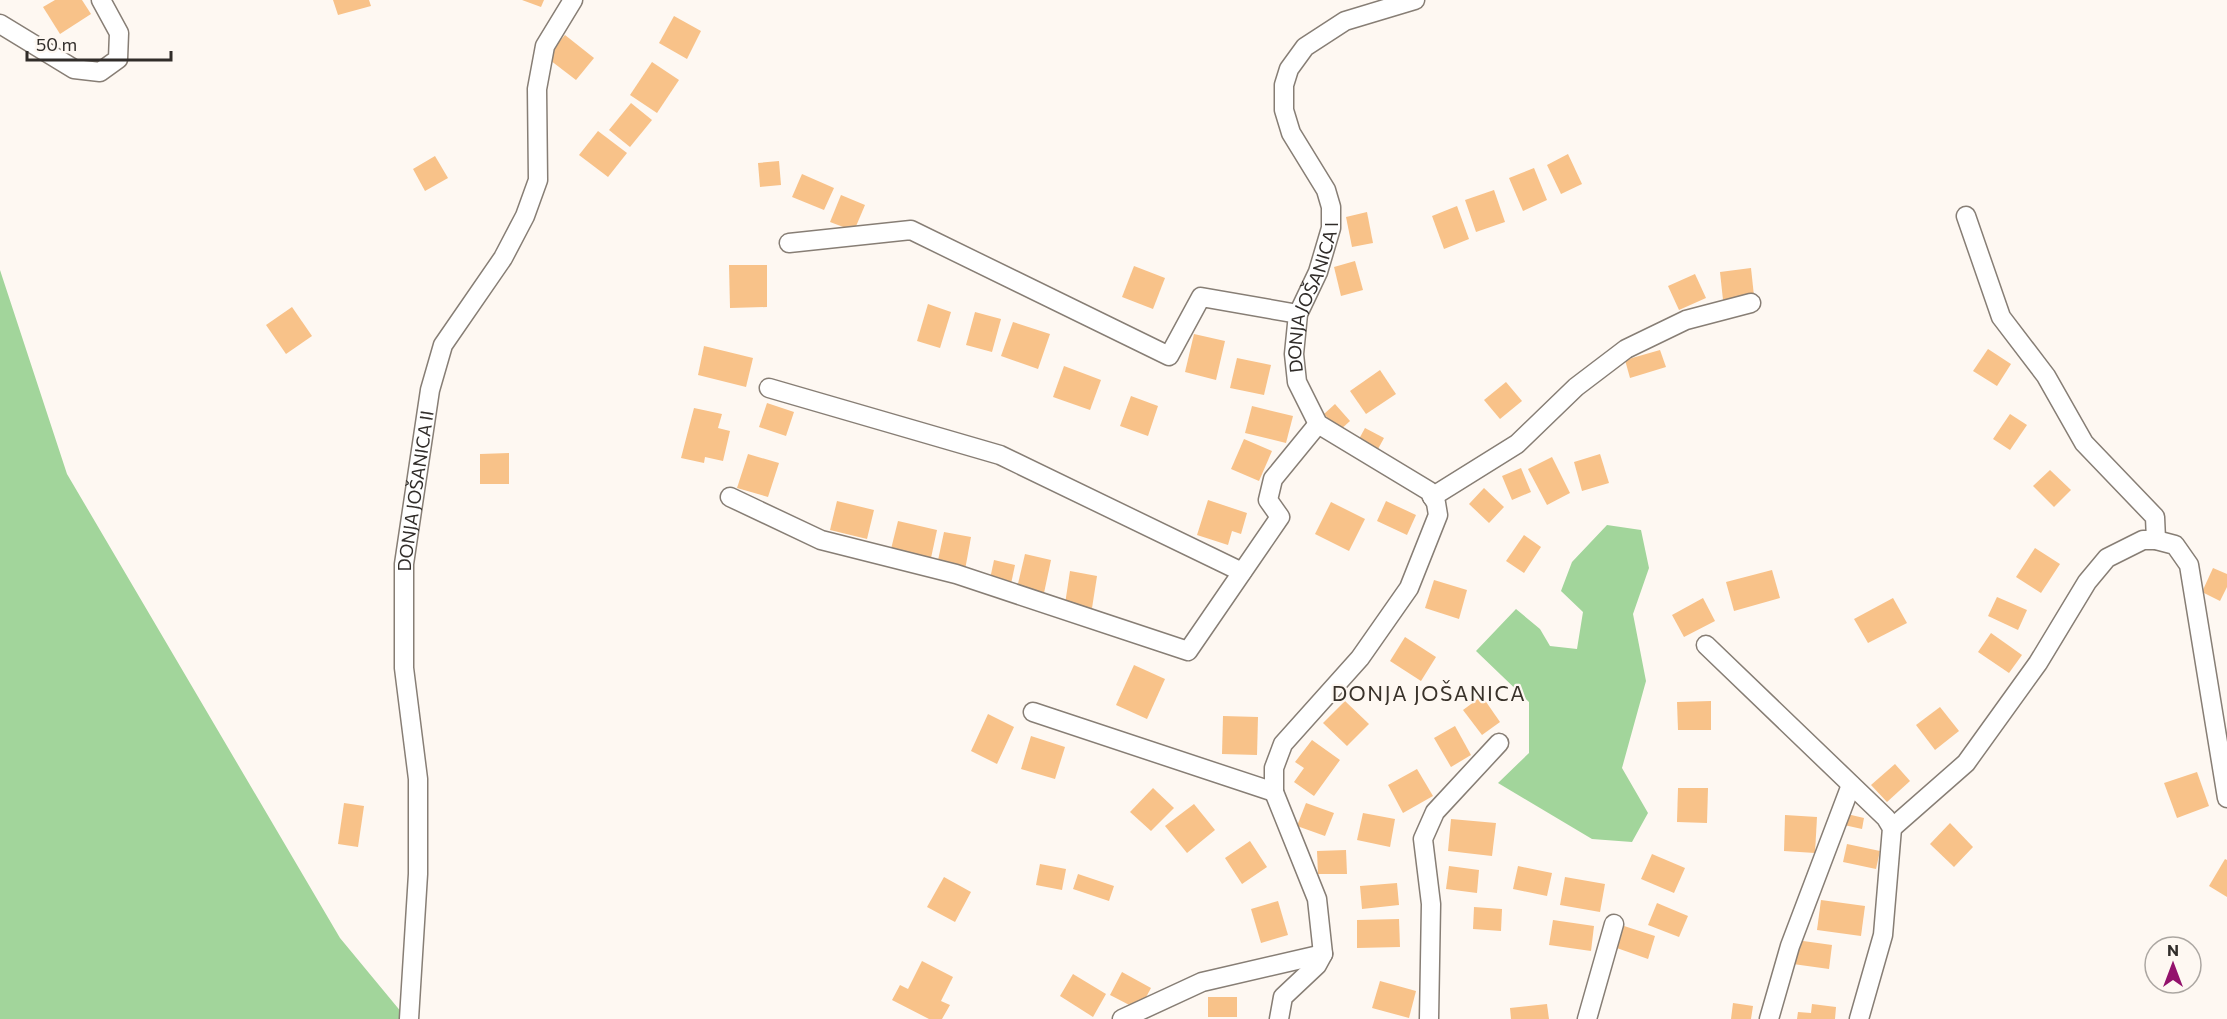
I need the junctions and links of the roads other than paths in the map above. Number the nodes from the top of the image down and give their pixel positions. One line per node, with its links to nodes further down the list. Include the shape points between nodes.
1 (101, 0): 4 (street, via 119,33 118,59 100,72 74,69)
2 (573, 0): 24 (street, DONJA JOŠANICA II, via 545,46 537,89 538,180 525,216 502,258 443,345 430,390 404,564 404,668 418,779 418,874)
3 (1415, 0): 8 (street, DONJA JOŠANICA I, via 1345,21 1305,47 1289,69 1284,85 1284,110 1331,207 1331,228 1318,272)
4 (0, 24)
5 (1966, 216): 13 (street, via 2001,317 2046,376 2084,443 2155,518)
6 (789, 243): 8 (street, via 911,230 1169,356 1201,297)
7 (1751, 303): 12 (street, via 1686,320 1626,349 1576,387 1517,444)
8 (1298, 314): 10 (street, DONJA JOŠANICA I, via 1294,354 1297,382)
9 (769, 388): 14 (street, via 1000,455)
10 (1318, 424): 12 (street, via 1416,483); 14 (street, via 1273,479 1268,500 1280,517)
11 (730, 497): 14 (street, via 821,540 956,574 1188,651)
12 (1432, 497): 19 (street, via 1438,515 1409,588 1360,658 1283,744 1274,768)
13 (2156, 540): 20 (street, via 2175,545 2189,565); 21 (street, via 2143,540 2107,558 1966,763)
14 (1242, 572)
15 (1706, 645): 18 (street)
16 (1033, 712): 19 (street)
17 (1499, 743): 27 (street, via 1435,812 1424,839 1431,904)
18 (1851, 785): 21 (street); 29 (street, via 1790,946)
19 (1274, 792): 23 (street, via 1317,899)
20 (2227, 798)
21 (1892, 828): 30 (street, via 1883,934)
22 (1614, 924): 28 (street)
23 (1323, 954): 25 (street, via 1202,982); 26 (street, via 1317,965 1283,997)
24 (410, 1019)
25 (1122, 1019)
26 (1279, 1019)
27 (1429, 1019)
28 (1587, 1019)
29 (1769, 1019)
30 (1858, 1019)

